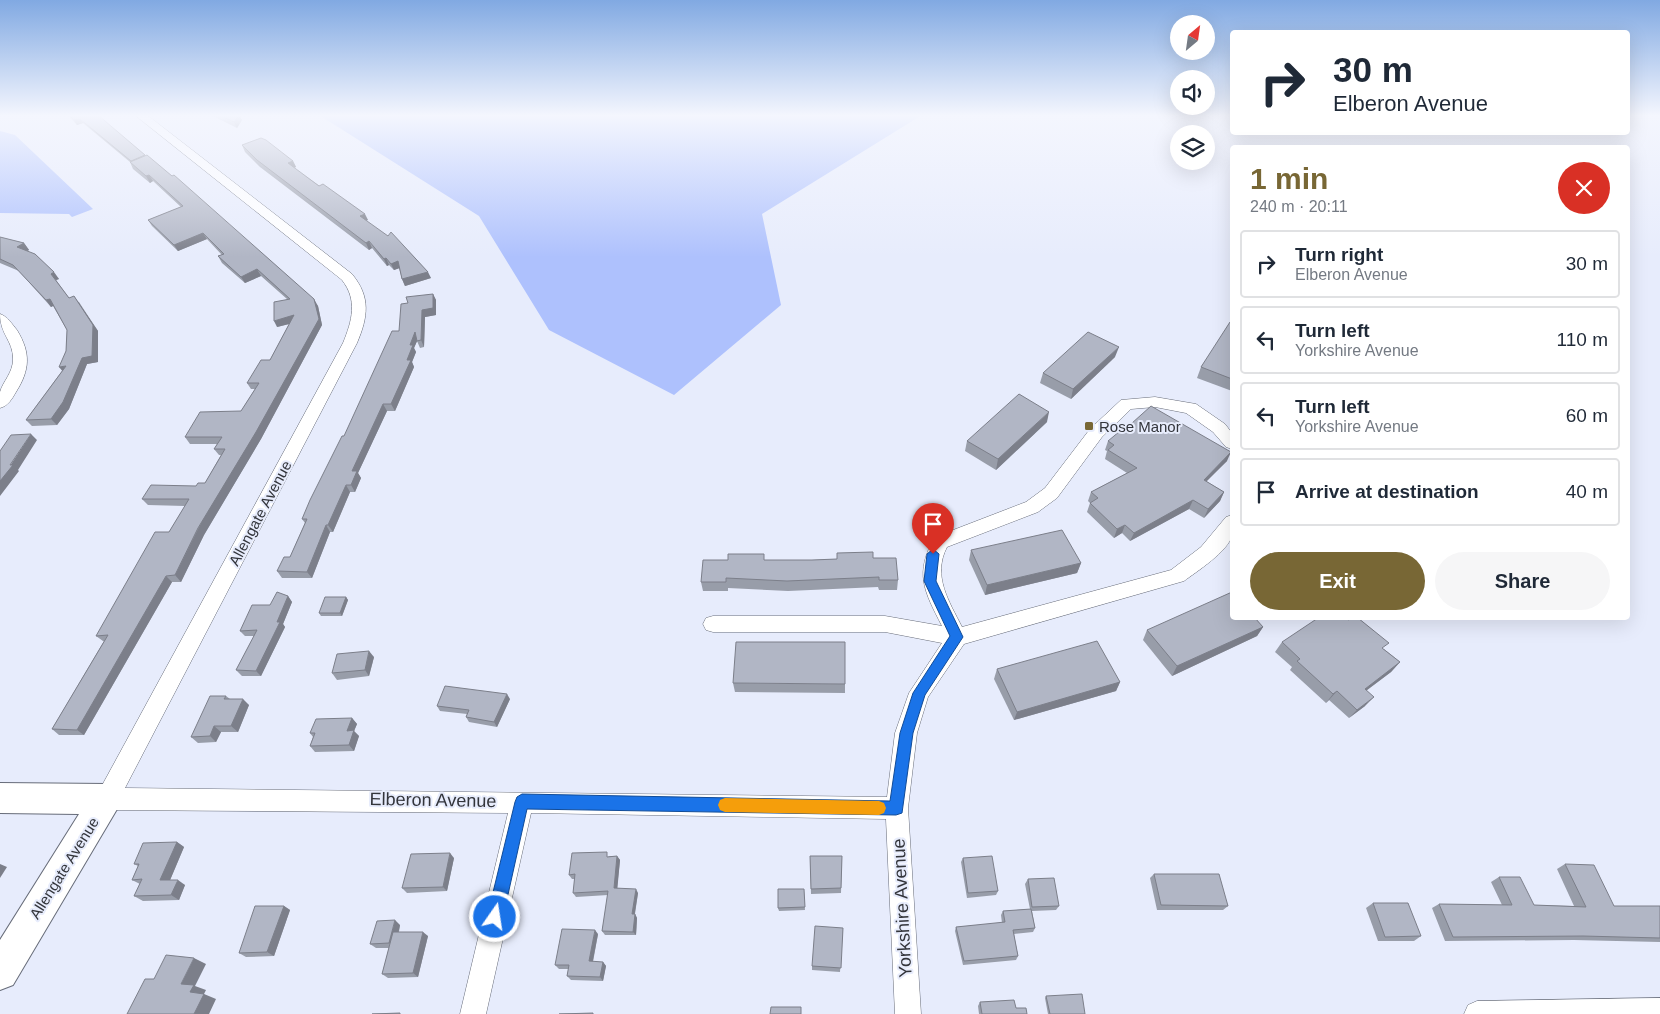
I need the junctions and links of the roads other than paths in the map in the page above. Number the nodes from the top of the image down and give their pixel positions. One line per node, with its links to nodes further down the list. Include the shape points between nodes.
1 (200, 162): 9 (street, Allengate Avenue, via 347,277 354,284 361,304 360,315 350,343)
2 (0, 319): 3 (street, via 16,338 21,363 17,378)
3 (0, 403)
4 (1230, 441): 7 (street, via 1219,428 1190,408 1155,402 1127,404 1096,433 1051,493 1032,507 941,542 931,560 930,581)
5 (1230, 526): 7 (street, via 1222,540 1177,576)
6 (713, 624): 7 (street, via 885,624)
7 (957, 637): 11 (street, Yorkshire Avenue, via 919,693 906,733)
8 (0, 798): 9 (street, Elberon Avenue)
9 (107, 799): 10 (street, Elberon Avenue); 12 (street, Allengate Avenue)
10 (522, 802): 11 (street, Elberon Avenue); 14 (street)
11 (896, 808): 15 (street, Yorkshire Avenue)
12 (0, 972)
13 (1660, 1011): 16 (street)
14 (473, 1014)
15 (908, 1014)
16 (1477, 1014)

